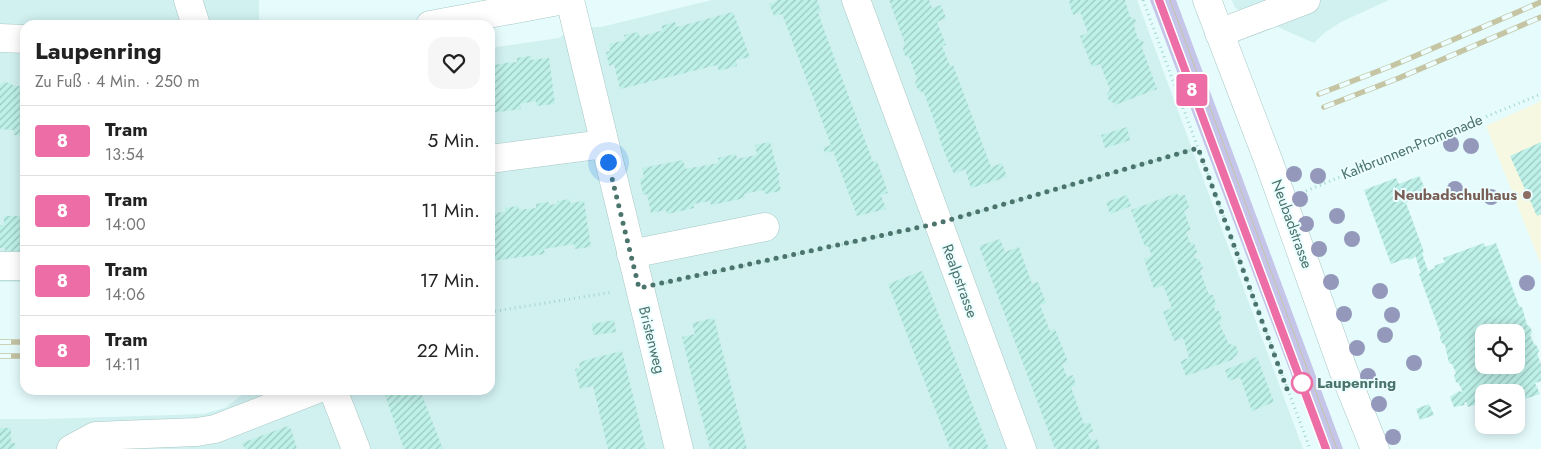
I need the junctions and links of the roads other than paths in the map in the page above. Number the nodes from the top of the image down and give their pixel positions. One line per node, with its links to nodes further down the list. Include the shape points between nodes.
1 (188, 0): 7 (street)
2 (564, 0): 8 (street)
3 (570, 0): 12 (street, Bristenweg)
4 (856, 0): 23 (street, Realpstrasse)
5 (1208, 0): 9 (street, Neubadstrasse)
6 (1306, 0): 9 (street)
7 (194, 20)
8 (457, 20)
9 (1219, 33): 24 (street, Neubadstrasse)
10 (0, 38): 11 (street)
11 (20, 39)
12 (604, 144): 13 (street); 15 (street, Bristenweg)
13 (495, 158)
14 (765, 226): 15 (street)
15 (631, 254): 22 (street, Bristenweg)
16 (0, 266): 17 (street)
17 (20, 266)
18 (302, 395): 20 (street, via 216,429 95,436)
19 (335, 395): 21 (street)
20 (71, 449)
21 (356, 449)
22 (679, 449)
23 (1022, 449)
24 (1375, 449)

